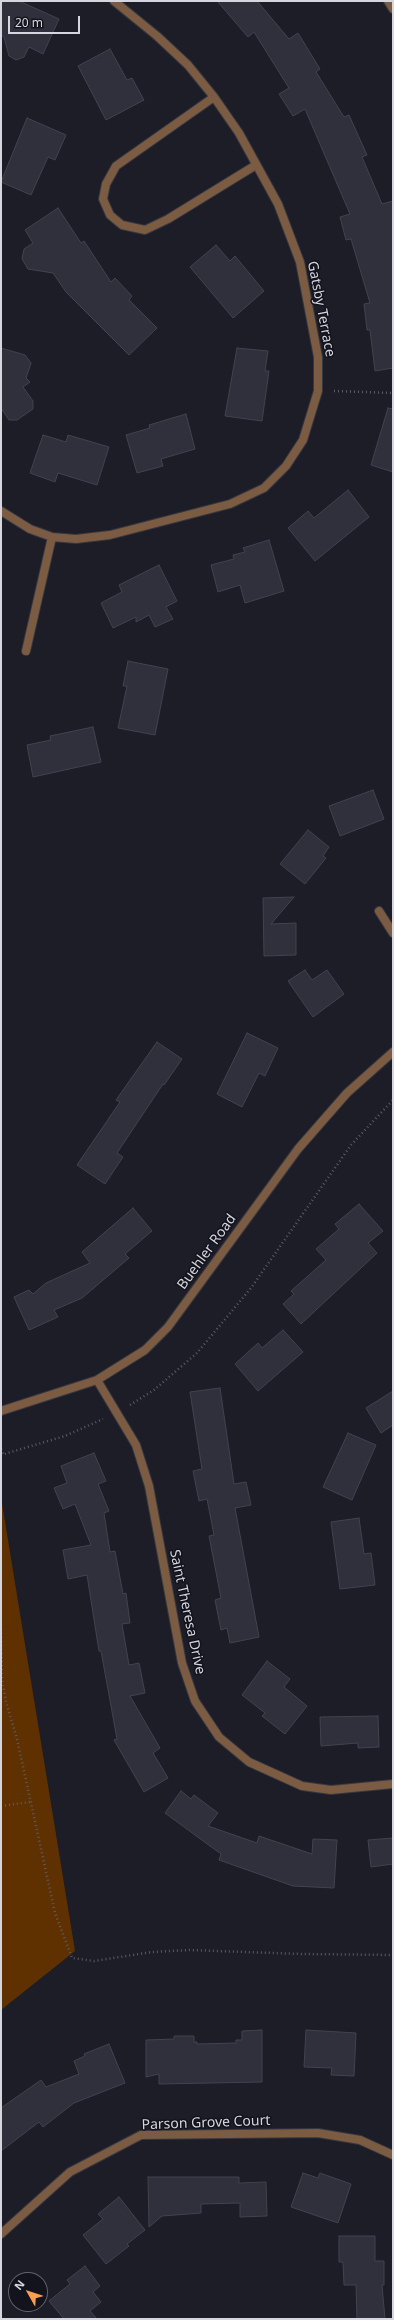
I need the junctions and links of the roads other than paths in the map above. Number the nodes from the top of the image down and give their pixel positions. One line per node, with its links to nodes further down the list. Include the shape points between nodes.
1 (388, 1): 3 (street)
2 (117, 2): 4 (street, Gatsby Terrace, via 182,60)
3 (393, 9)
4 (214, 97): 5 (street, Gatsby Terrace, via 239,133); 5 (street, via 116,166 106,184 103,199 110,215 122,225 145,230 168,219)
5 (256, 165): 7 (street, Gatsby Terrace, via 278,204 300,262 318,357 318,391 304,440 286,466 264,488 230,504 110,536 76,539)
6 (1, 511): 7 (street, Gatsby Terrace, via 30,529)
7 (52, 537): 8 (street)
8 (26, 651)
9 (378, 911): 10 (street)
10 (393, 933)
11 (393, 1052): 12 (street, Buehler Road, via 347,1093 298,1149 168,1327 145,1350)
12 (97, 1380): 13 (street, Buehler Road); 14 (street, Saint Theresa Drive, via 136,1445 149,1486 182,1663 194,1701 219,1737 248,1762 302,1786 331,1790)
13 (1, 1411)
14 (393, 1784)
15 (393, 2155): 16 (street, Parson Grove Court, via 360,2140 318,2133 141,2135 70,2172)
16 (1, 2234)

